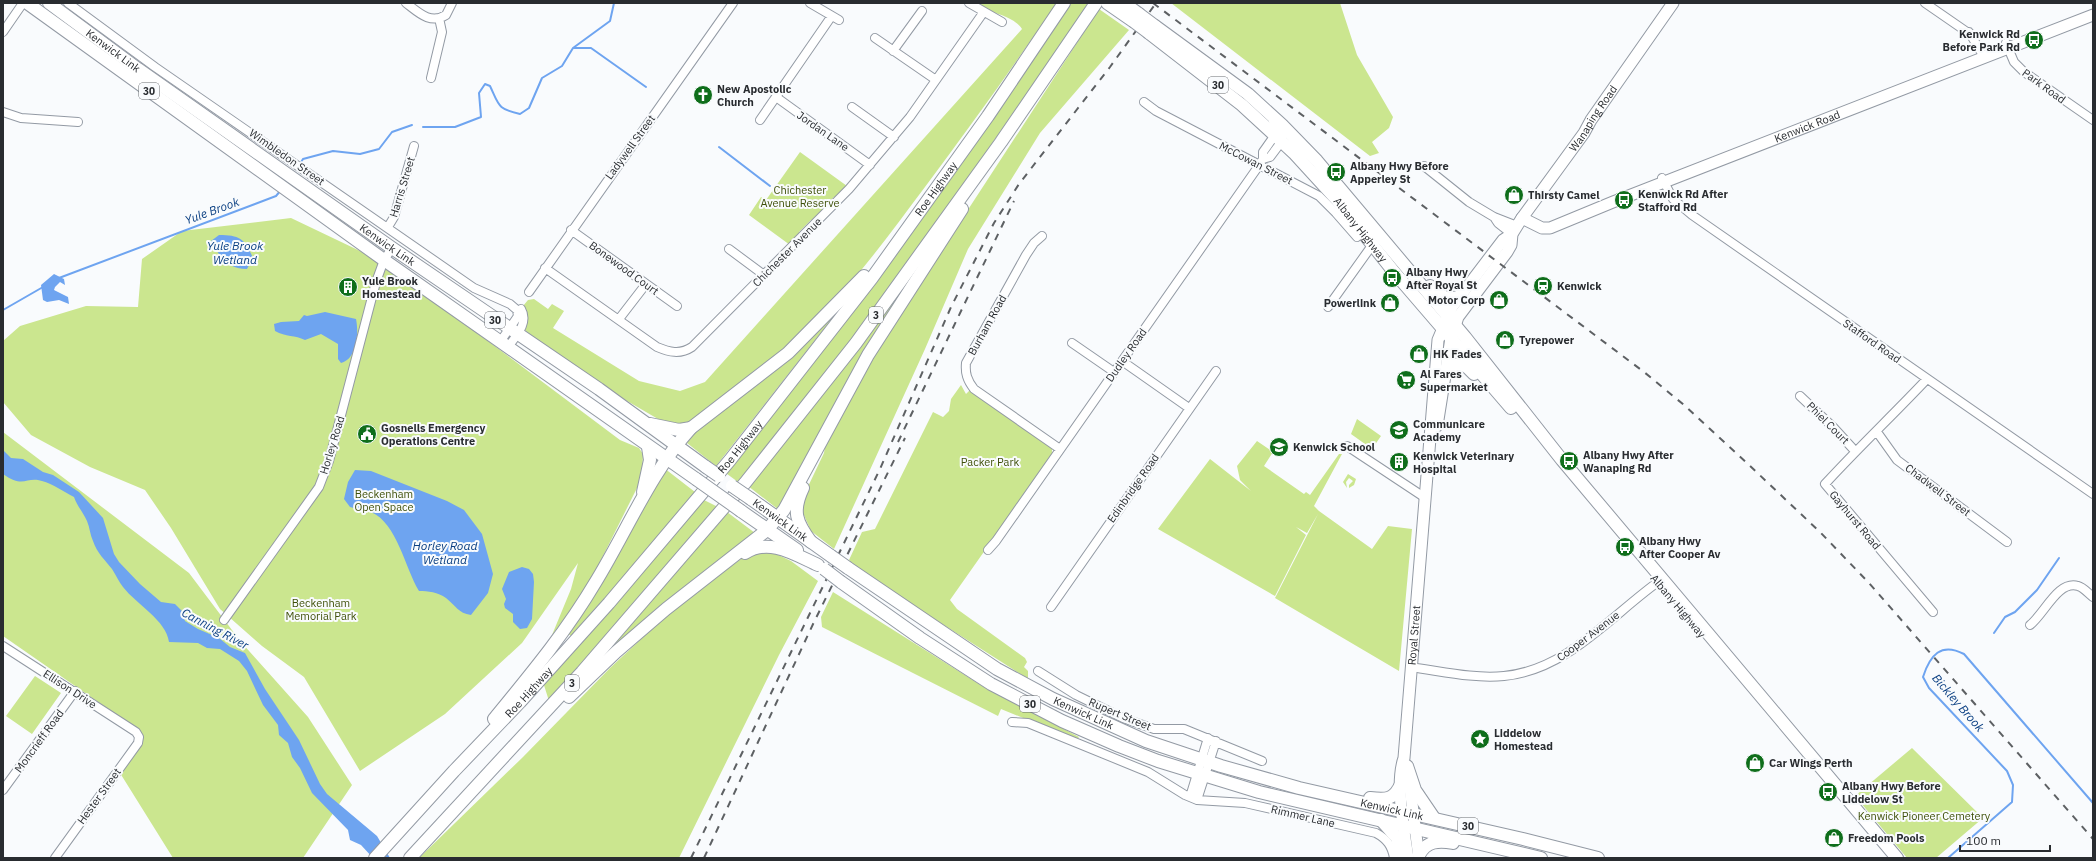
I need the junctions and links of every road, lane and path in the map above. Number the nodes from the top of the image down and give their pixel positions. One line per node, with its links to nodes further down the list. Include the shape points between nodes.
1 (23, 3): 22 (street)
2 (27, 3): 55 (highway, Kenwick Link / 30)
3 (49, 3): 53 (highway, Kenwick Link / 30)
4 (68, 3): 47 (street, Wimbledon Street, via 154,67)
5 (406, 3): 19 (street, via 428,18)
6 (452, 3): 19 (street, via 447,13)
7 (733, 3): 48 (street, Ladywell Street)
8 (810, 3): 29 (street, via 835,19)
9 (969, 3): 17 (street)
10 (1064, 3): 49 (highway, Roe Highway / 3, via 988,116)
11 (1096, 3): 39 (highway, 3)
12 (1673, 3): 46 (main road, Wanaping Road)
13 (1925, 3): 26 (street, via 1967,32)
14 (1116, 5): 21 (highway, Albany Highway / 30, bridge)
15 (2093, 9): 24 (main road, Kenwick Road)
16 (922, 11): 25 (street)
17 (983, 13): 20 (street); 28 (street, Chichester Avenue)
18 (2093, 14): 24 (main road, Kenwick Road)
19 (439, 18): 27 (street, via 442,32)
20 (1002, 22)
21 (1152, 30): 32 (highway, Albany Highway, via 1248,94); 38 (highway, Albany Highway / 30)
22 (3, 32)
23 (875, 38): 25 (street)
24 (2007, 45): 26 (main road, Kenwick Road); 35 (street, Park Road, via 2014,62 2024,72)
25 (893, 51): 28 (street)
26 (1980, 56): 45 (main road, Kenwick Road)
27 (430, 78)
28 (936, 80): 37 (street, Chichester Avenue)
29 (776, 97): 34 (street); 43 (street, Jordan Lane)
30 (1144, 102): 42 (street, McCowan Street, via 1156,111)
31 (852, 107): 37 (street)
32 (1267, 111): 38 (street); 40 (highway, Albany Highway)
33 (3, 112): 36 (street, via 21,118)
34 (760, 120)
35 (2093, 120)
36 (78, 122)
37 (894, 137): 43 (street, Chichester Avenue)
38 (1280, 137): 40 (street); 42 (street, Dudley Road, via 1270,157); 52 (highway, Albany Highway / 30)
39 (1001, 142): 85 (highway, via 974,191 868,355); 123 (highway, 3, via 856,343 750,477 587,667)
40 (1300, 142): 57 (highway, Albany Highway)
41 (414, 146): 47 (street, Harris Street, via 394,217)
42 (1262, 162): 51 (street, McCowan Street, via 1322,199); 74 (street, Dudley Road)
43 (870, 165): 59 (street, Chichester Avenue, via 844,195)
44 (1424, 166): 46 (street, via 1469,202 1494,217 1498,223)
45 (1663, 180): 46 (main road, Kenwick Road, via 1551,222); 78 (street, Stafford Road, via 1669,194 1678,205)
46 (1519, 222): 56 (main road, Wanaping Road); 60 (main road, Wanaping Road, via 1511,245)
47 (388, 227): 70 (street, Wimbledon Street, via 474,288 510,304 517,310 518,316)
48 (571, 230): 58 (street, Ladywell Street); 62 (street, Bonewood Court)
49 (902, 236): 83 (highway, via 788,353); 120 (highway, Roe Highway / 3, via 725,465 609,603)
50 (1042, 236): 89 (street, Burham Road, via 1026,255 965,369 974,389)
51 (1357, 237)
52 (1373, 244): 66 (street); 69 (highway, Albany Highway / 30)
53 (392, 248): 55 (street, Horley Road); 70 (highway, Kenwick Link / 30)
54 (729, 249): 59 (street)
55 (384, 260): 73 (highway, Kenwick Link / 30); 107 (street, Horley Road, via 329,461 319,487)
56 (1484, 266): 60 (main road); 61 (main road, Wanaping Road)
57 (1406, 267): 64 (highway, via 1416,270 1441,296 1451,299); 68 (highway, Albany Highway)
58 (545, 268): 63 (street, Ladywell Street); 67 (street, Chichester Avenue)
59 (764, 275): 67 (street, Chichester Avenue, via 686,351 668,351 657,346)
60 (1488, 279): 61 (main road); 68 (main road, Wanaping Road, via 1460,314)
61 (1472, 281): 64 (main road, Wanaping Road)
62 (646, 284): 65 (street, Bonewood Court); 67 (street)
63 (529, 292)
64 (1460, 296): 68 (main road, Wanaping Road)
65 (677, 306)
66 (1328, 307)
67 (619, 319)
68 (1451, 321): 69 (main road, Wanaping Road); 71 (main road, Royal Street); 103 (highway, Albany Highway)
69 (1442, 328): 71 (highway, Albany Highway); 93 (main road, Royal Street, via 1438,336)
70 (513, 332): 73 (street, Wimbledon Street); 82 (highway, Kenwick Link / 30)
71 (1451, 338): 77 (main road, Royal Street); 81 (highway, Albany Highway)
72 (1072, 343): 76 (street)
73 (504, 345): 88 (highway, Kenwick Link / 30)
74 (1122, 361): 76 (street, Dudley Road); 80 (street)
75 (1216, 370): 80 (street, Edinbridge Road)
76 (1114, 372): 89 (street, Dudley Road)
77 (1445, 375): 81 (highway, via 1454,365 1465,366 1499,400); 95 (main road, Royal Street)
78 (1927, 379): 84 (street, Gayhurst Road); 92 (street, Stafford Road)
79 (1800, 396): 90 (street, Phiel Court)
80 (1189, 408): 105 (street, Edinbridge Road)
81 (1512, 408): 103 (highway, Albany Highway)
82 (647, 423): 83 (highway, via 679,430); 86 (highway, Kenwick Link / 30)
83 (691, 428): 86 (highway)
84 (1877, 432): 90 (street, Gayhurst Road); 99 (street, Chadwell Street, via 1897,460)
85 (823, 440): 96 (highway); 98 (highway, via 820,454 797,505 799,526)
86 (676, 445): 91 (highway); 96 (highway, Kenwick Link / 30, bridge)
87 (1347, 446): 93 (street)
88 (648, 447): 91 (highway, Kenwick Link / 30); 94 (highway, via 650,460)
89 (1060, 449): 100 (street, Dudley Road)
90 (1855, 451): 106 (street, Gayhurst Road, via 1825,484)
91 (666, 459): 94 (highway); 97 (highway, Kenwick Link / 30, bridge)
92 (2093, 494)
93 (1424, 497): 95 (main road, Royal Street)
94 (643, 499): 120 (highway, via 596,583 561,635 467,751)
95 (1425, 512): 110 (main road, Royal Street)
96 (778, 518): 97 (highway); 98 (highway, Kenwick Link / 30)
97 (767, 530): 101 (highway, Kenwick Link / 30); 102 (highway)
98 (811, 542): 117 (highway, Kenwick Link / 30, bridge, via 986,662 1034,690 1109,726)
99 (2007, 542)
100 (988, 550)
101 (821, 567): 102 (highway, via 782,549 766,546 749,550); 121 (highway, Kenwick Link / 30, bridge, via 920,638 991,684 1062,721 1119,746)
102 (710, 576): 123 (highway, via 666,609 616,652)
103 (1660, 580): 110 (street, Cooper Avenue, via 1550,665 1502,677 1474,676); 140 (highway, Albany Highway); 141 (highway, Albany Highway)
104 (2093, 597): 108 (street, via 2079,586 2068,585 2059,590 2039,618)
105 (1050, 607)
106 (1933, 612)
107 (224, 620)
108 (2030, 625)
109 (3, 646): 112 (street, Ellison Drive)
110 (1410, 667): 119 (main road, Royal Street)
111 (1038, 671): 115 (street, Rupert Street, via 1076,695 1123,718 1154,729 1184,729)
112 (75, 691): 114 (street, Ellison Drive); 124 (street, Moncrieff Road)
113 (1012, 722): 126 (street, Rimmer Lane, via 1028,723 1143,770)
114 (136, 732): 134 (street, Hester Street, via 139,737 138,743)
115 (1208, 738): 116 (street, Rupert Street); 117 (street)
116 (1216, 741): 117 (street); 118 (street, Rupert Street)
117 (1206, 761): 121 (street); 125 (highway, Kenwick Link / 30)
118 (1262, 761)
119 (1406, 762): 122 (main road, Royal Street, via 1401,766); 127 (main road, Royal Street); 128 (highway, via 1415,790)
120 (454, 771): 135 (highway, Roe Highway / 3)
121 (1201, 775): 126 (street); 129 (highway, Kenwick Link / 30, via 1259,792)
122 (1401, 784): 125 (highway, via 1396,794 1382,799 1346,792); 127 (main road, Royal Street)
123 (477, 788): 132 (highway, 3)
124 (3, 790)
125 (1321, 793): 127 (highway, Kenwick Link / 30)
126 (1194, 798): 136 (street, Rimmer Lane, via 1245,803 1376,833 1389,843)
127 (1407, 812): 128 (highway, Kenwick Link / 30); 130 (main road, Royal Street)
128 (1434, 818): 139 (highway, Kenwick Link / 30)
129 (1381, 820): 130 (highway, Kenwick Link / 30); 137 (highway, via 1397,838)
130 (1409, 826): 131 (highway, Kenwick Link / 30); 133 (main road, Royal Street)
131 (1510, 850): 133 (highway, via 1490,850 1439,841 1427,845); 138 (highway, Kenwick Link / 30)
132 (414, 854)
133 (1415, 857)
134 (54, 858)
135 (375, 858)
136 (1394, 858)
137 (1402, 858)
138 (1541, 858)
139 (1598, 858)
140 (1890, 858)
141 (1897, 858)

